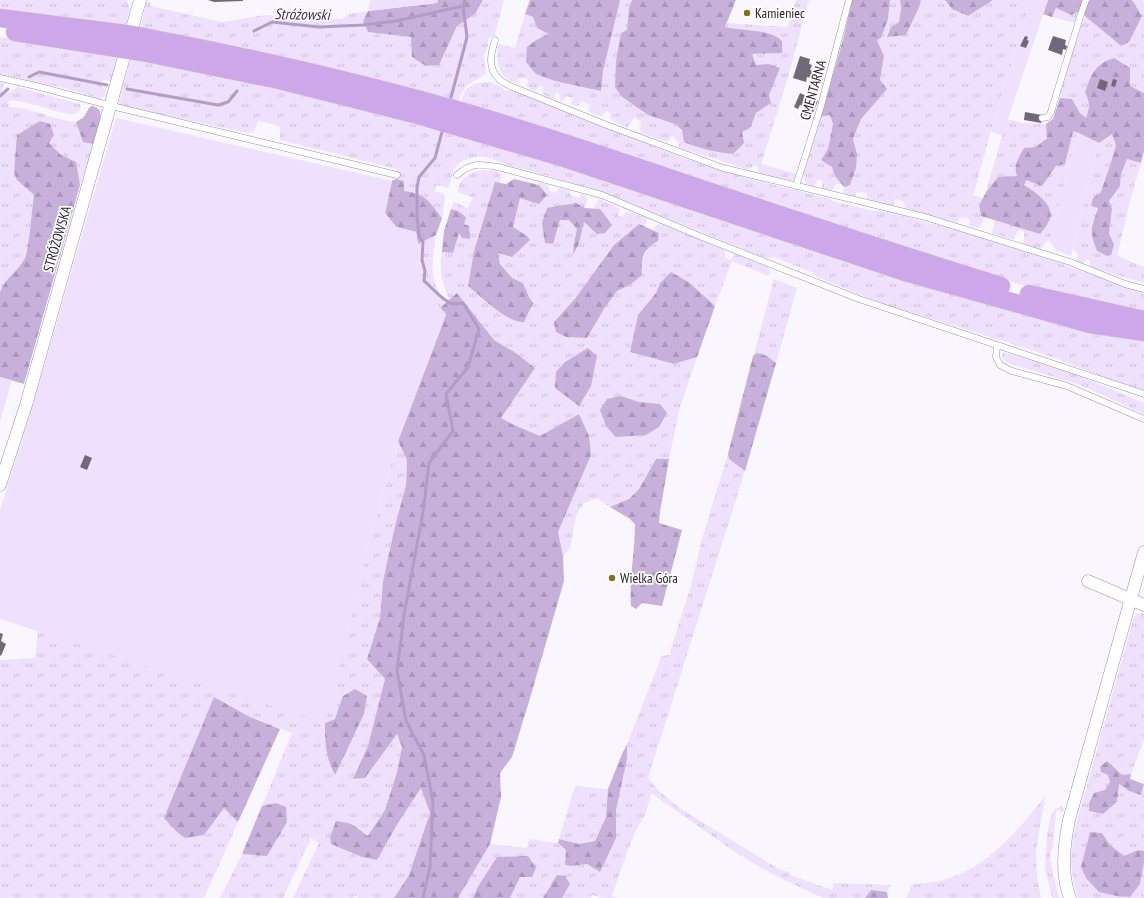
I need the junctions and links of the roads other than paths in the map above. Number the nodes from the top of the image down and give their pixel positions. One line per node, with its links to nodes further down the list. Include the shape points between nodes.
1 (140, 0): 9 (street, STRÓŻOWSKA)
2 (849, 0): 14 (lane, CMENTARNA, via 821,106)
3 (1086, 0): 10 (lane, via 1051,112 1048,117)
4 (0, 18): 6 (main road)
5 (0, 30): 6 (main road)
6 (118, 40): 11 (main road, bridge, via 279,80 420,107)
7 (495, 40): 14 (lane, via 491,54 492,67 498,79 510,86 723,168)
8 (0, 78): 9 (lane)
9 (111, 105): 12 (lane); 21 (street, STRÓŻOWSKA, via 26,405)
10 (1042, 118)
11 (470, 121): 16 (main road, via 563,142 962,274 1032,294); 17 (main road, via 561,157 905,272 1090,324)
12 (397, 175)
13 (457, 175): 18 (lane, via 474,164 486,165 602,195 859,299)
14 (796, 186): 15 (lane, via 924,217 1070,262)
15 (1144, 289)
16 (1144, 320)
17 (1144, 332)
18 (997, 346): 19 (lane); 20 (lane, via 996,357 1000,365 1012,371 1066,386)
19 (1144, 394)
20 (1144, 419)
21 (0, 485)
22 (1144, 552): 24 (street)
23 (1088, 581): 24 (street)
24 (1131, 599): 25 (street); 26 (street, via 1069,820 1064,866)
25 (1144, 605)
26 (1069, 896)

